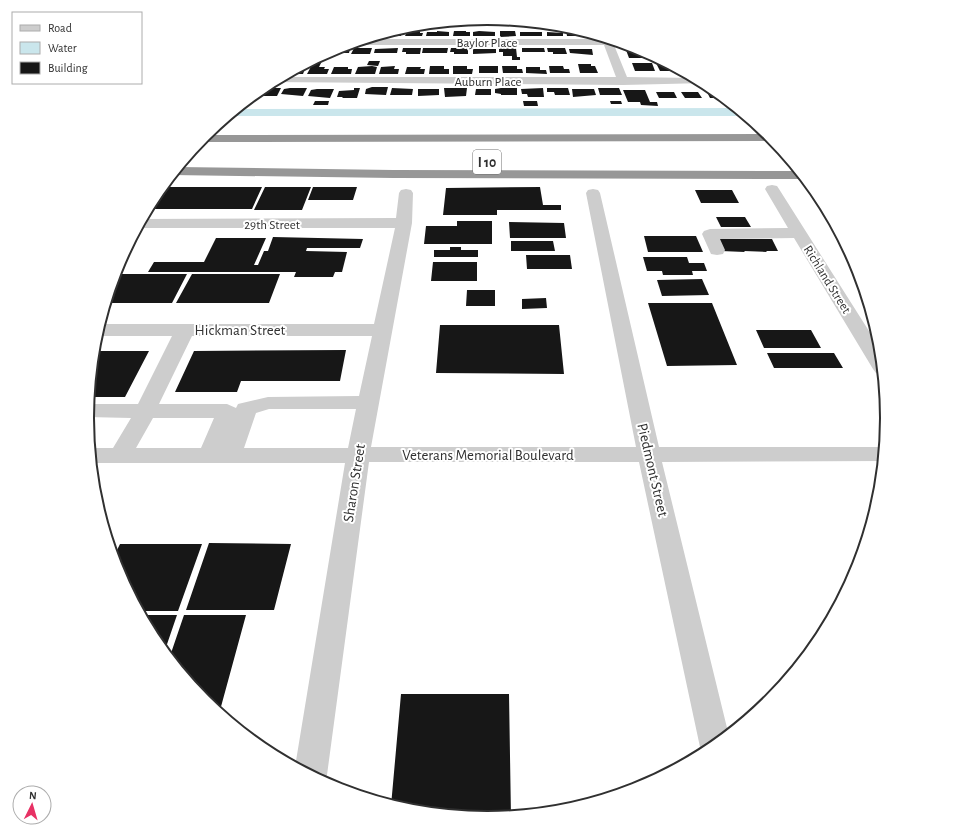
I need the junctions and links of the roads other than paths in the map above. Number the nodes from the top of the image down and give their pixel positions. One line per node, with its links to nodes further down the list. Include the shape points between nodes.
1 (596, 40): 2 (street, Baylor Place)
2 (374, 42)
3 (609, 44): 6 (street)
4 (287, 80): 6 (street, Auburn Place)
5 (689, 81): 6 (street, Auburn Place)
6 (623, 82)
7 (764, 138): 8 (highway, I 10)
8 (210, 139)
9 (611, 161): 10 (highway, I 10)
10 (189, 163)
11 (182, 171): 12 (highway)
12 (797, 175)
13 (772, 189): 18 (street, Richland Street)
14 (406, 193): 16 (street, Sharon Street)
15 (593, 193): 31 (street, Piedmont Street)
16 (404, 223): 17 (street, 29th Street); 22 (street, Sharon Street)
17 (146, 224)
18 (800, 233): 19 (street, via 710,234); 23 (street, Richland Street)
19 (717, 250)
20 (104, 330): 21 (street, Hickman Street)
21 (185, 330): 22 (street, Hickman Street); 26 (street)
22 (383, 330): 24 (street, Sharon Street)
23 (876, 358)
24 (368, 402): 30 (street, Sharon Street); 32 (street, via 268,403 246,410)
25 (94, 411): 26 (street)
26 (145, 412): 27 (street); 32 (street, via 227,411)
27 (121, 454): 29 (street, Veterans Memorial Boulevard); 32 (street, Veterans Memorial Boulevard)
28 (879, 454): 31 (street, Veterans Memorial Boulevard)
29 (96, 455)
30 (358, 455): 31 (street, Veterans Memorial Boulevard); 32 (street, Veterans Memorial Boulevard); 34 (street, Sharon Street)
31 (649, 455): 33 (street, Piedmont Street)
32 (220, 456)
33 (714, 740)
34 (310, 769)

